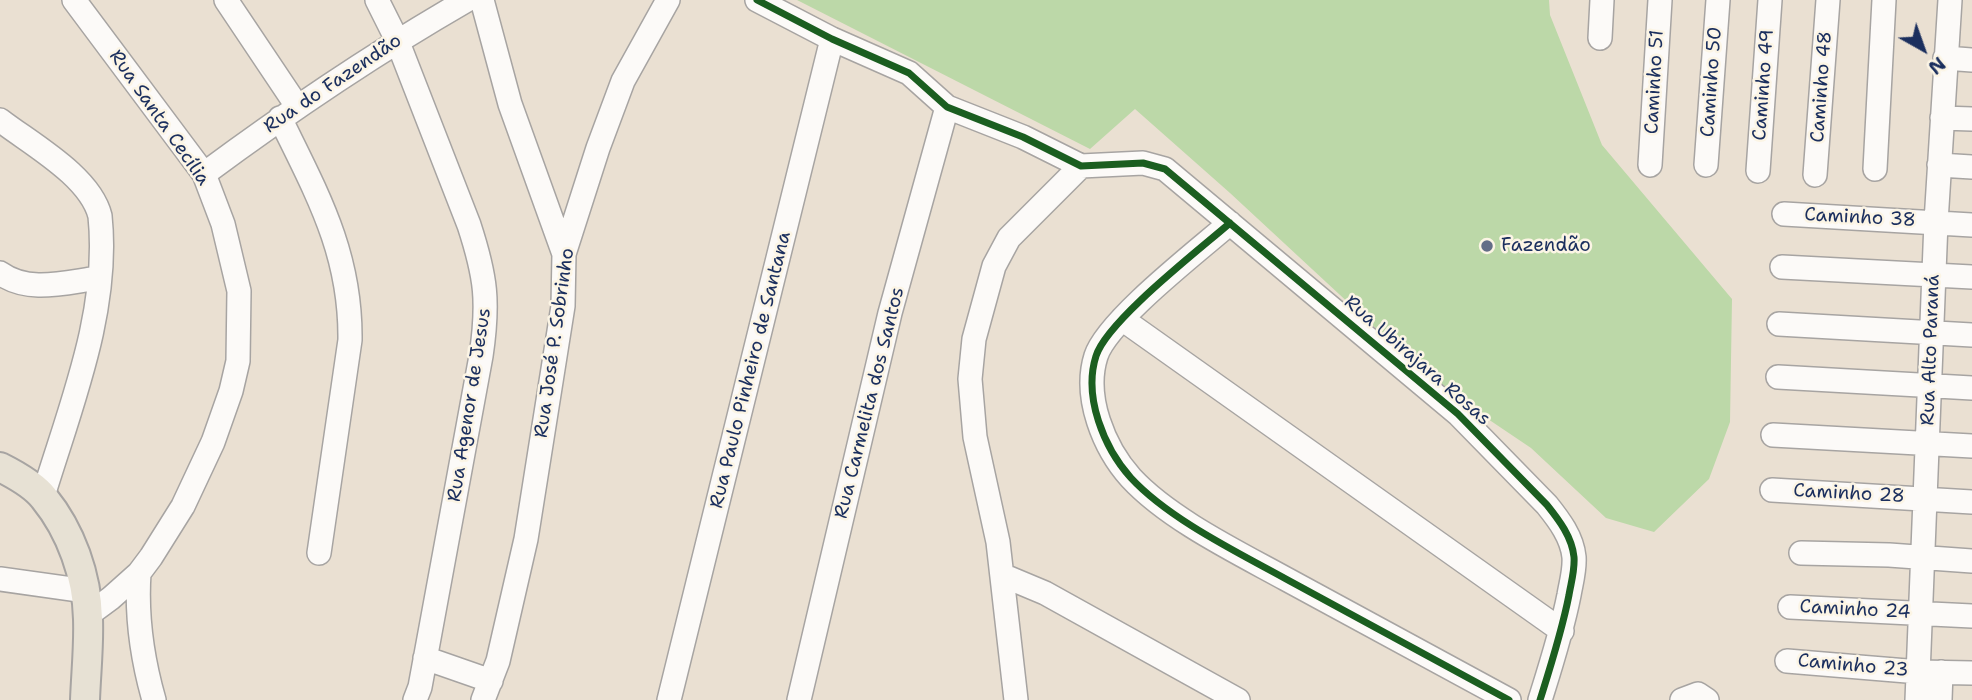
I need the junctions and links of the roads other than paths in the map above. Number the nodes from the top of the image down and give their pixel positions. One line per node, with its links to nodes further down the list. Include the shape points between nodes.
1 (74, 0): 32 (street, Rua Santa Cecília)
2 (226, 0): 21 (street)
3 (377, 0): 17 (street, Rua Agenor de Jesus)
4 (467, 0): 17 (street, Rua do Fazendão)
5 (482, 0): 38 (street, via 510,104)
6 (668, 0): 38 (street, Rua José P. Sobrinho, via 623,81)
7 (757, 0): 16 (street)
8 (1602, 0): 15 (street)
9 (1660, 0): 25 (street, Caminho 51)
10 (1718, 0): 26 (street, Caminho 50)
11 (1770, 0): 31 (street, Caminho 49)
12 (1828, 0): 33 (street, Caminho 48)
13 (1884, 0): 30 (street)
14 (1950, 0): 18 (street, Rua Alto Paraná)
15 (1600, 38)
16 (832, 39): 20 (street, via 909,73); 79 (street, Rua Paulo Pinheiro de Santana)
17 (397, 40): 21 (street, Rua do Fazendão); 71 (street, Rua Agenor de Jesus, via 469,225 487,303)
18 (1945, 58): 19 (street); 22 (street, Rua Alto Paraná)
19 (1972, 60)
20 (947, 107): 28 (street); 80 (street, Rua Carmelita dos Santos, via 890,313)
21 (288, 112): 32 (street, Rua do Fazendão); 59 (street, via 337,242 350,314)
22 (1941, 118): 23 (street); 27 (street, Rua Alto Paraná)
23 (1972, 119)
24 (0, 120): 42 (street, via 69,173 97,206)
25 (1650, 165)
26 (1706, 165)
27 (1939, 165): 29 (street); 35 (street, Rua Alto Paraná)
28 (1081, 166): 36 (street, Rua Ubirajara Rosas, via 1155,164); 64 (street, via 1009,238 994,267 974,339 970,379 975,438)
29 (1972, 167)
30 (1875, 169)
31 (1758, 171)
32 (204, 174): 63 (street, Rua Santa Cecília, via 223,223 239,291 238,360 213,442 183,506)
33 (1815, 175)
34 (1784, 214): 35 (street, Caminho 38)
35 (1936, 222): 37 (street, Caminho 38); 41 (street, Rua Alto Paraná)
36 (1230, 223): 44 (street); 70 (street, Rua Ubirajara Rosas, via 1458,414 1559,520 1574,557)
37 (1972, 225)
38 (564, 254): 75 (street, Rua José P. Sobrinho, via 563,306 531,512 510,612)
39 (1782, 267): 41 (street)
40 (0, 273): 42 (street, via 25,285)
41 (1934, 275): 43 (street); 46 (street, Rua Alto Paraná)
42 (99, 278): 56 (street, via 80,379)
43 (1972, 278)
44 (1122, 319): 70 (street); 83 (street, via 1096,356 1094,394 1105,439 1137,484 1228,547)
45 (1779, 324): 46 (street)
46 (1932, 332): 47 (street); 49 (street, Rua Alto Paraná)
47 (1972, 335)
48 (1777, 377): 49 (street)
49 (1930, 385): 50 (street); 52 (street, Rua Alto Paraná)
50 (1972, 388)
51 (1773, 435): 52 (street)
52 (1927, 443): 53 (street); 57 (street, Rua Alto Paraná)
53 (1972, 446)
54 (0, 467): 56 (main road)
55 (1772, 491): 57 (street, Caminho 28)
56 (43, 496): 66 (main road, via 70,541)
57 (1925, 499): 58 (street, Caminho 28); 61 (street, Rua Alto Paraná)
58 (1972, 502)
59 (319, 553)
60 (1801, 553): 61 (street)
61 (1922, 558): 62 (street); 68 (street, Rua Alto Paraná)
62 (1972, 561)
63 (139, 573): 66 (street, Rua Santa Cecília); 77 (street, via 141,643)
64 (1002, 575): 81 (street); 82 (street, via 1045,593)
65 (5, 579): 66 (street)
66 (87, 603): 76 (main road)
67 (1790, 607): 68 (street, Caminho 24)
68 (1921, 614): 69 (street, Caminho 24); 73 (street, Rua Alto Paraná)
69 (1972, 617)
70 (1562, 631): 84 (street, Rua Ubirajara Rosas)
71 (425, 658): 75 (street); 78 (street, Rua Agenor de Jesus)
72 (1787, 661): 73 (street, Caminho 23)
73 (1930, 672): 74 (street, Caminho 23); 87 (street, Rua Alto Paraná); 88 (street)
74 (1972, 673)
75 (487, 690)
76 (85, 700)
77 (154, 700)
78 (415, 700)
79 (669, 700)
80 (799, 700)
81 (1016, 700)
82 (1238, 700)
83 (1508, 700)
84 (1540, 700)
85 (1682, 700): 86 (street, via 1698,694)
86 (1707, 700)
87 (1917, 700)
88 (1940, 700)

